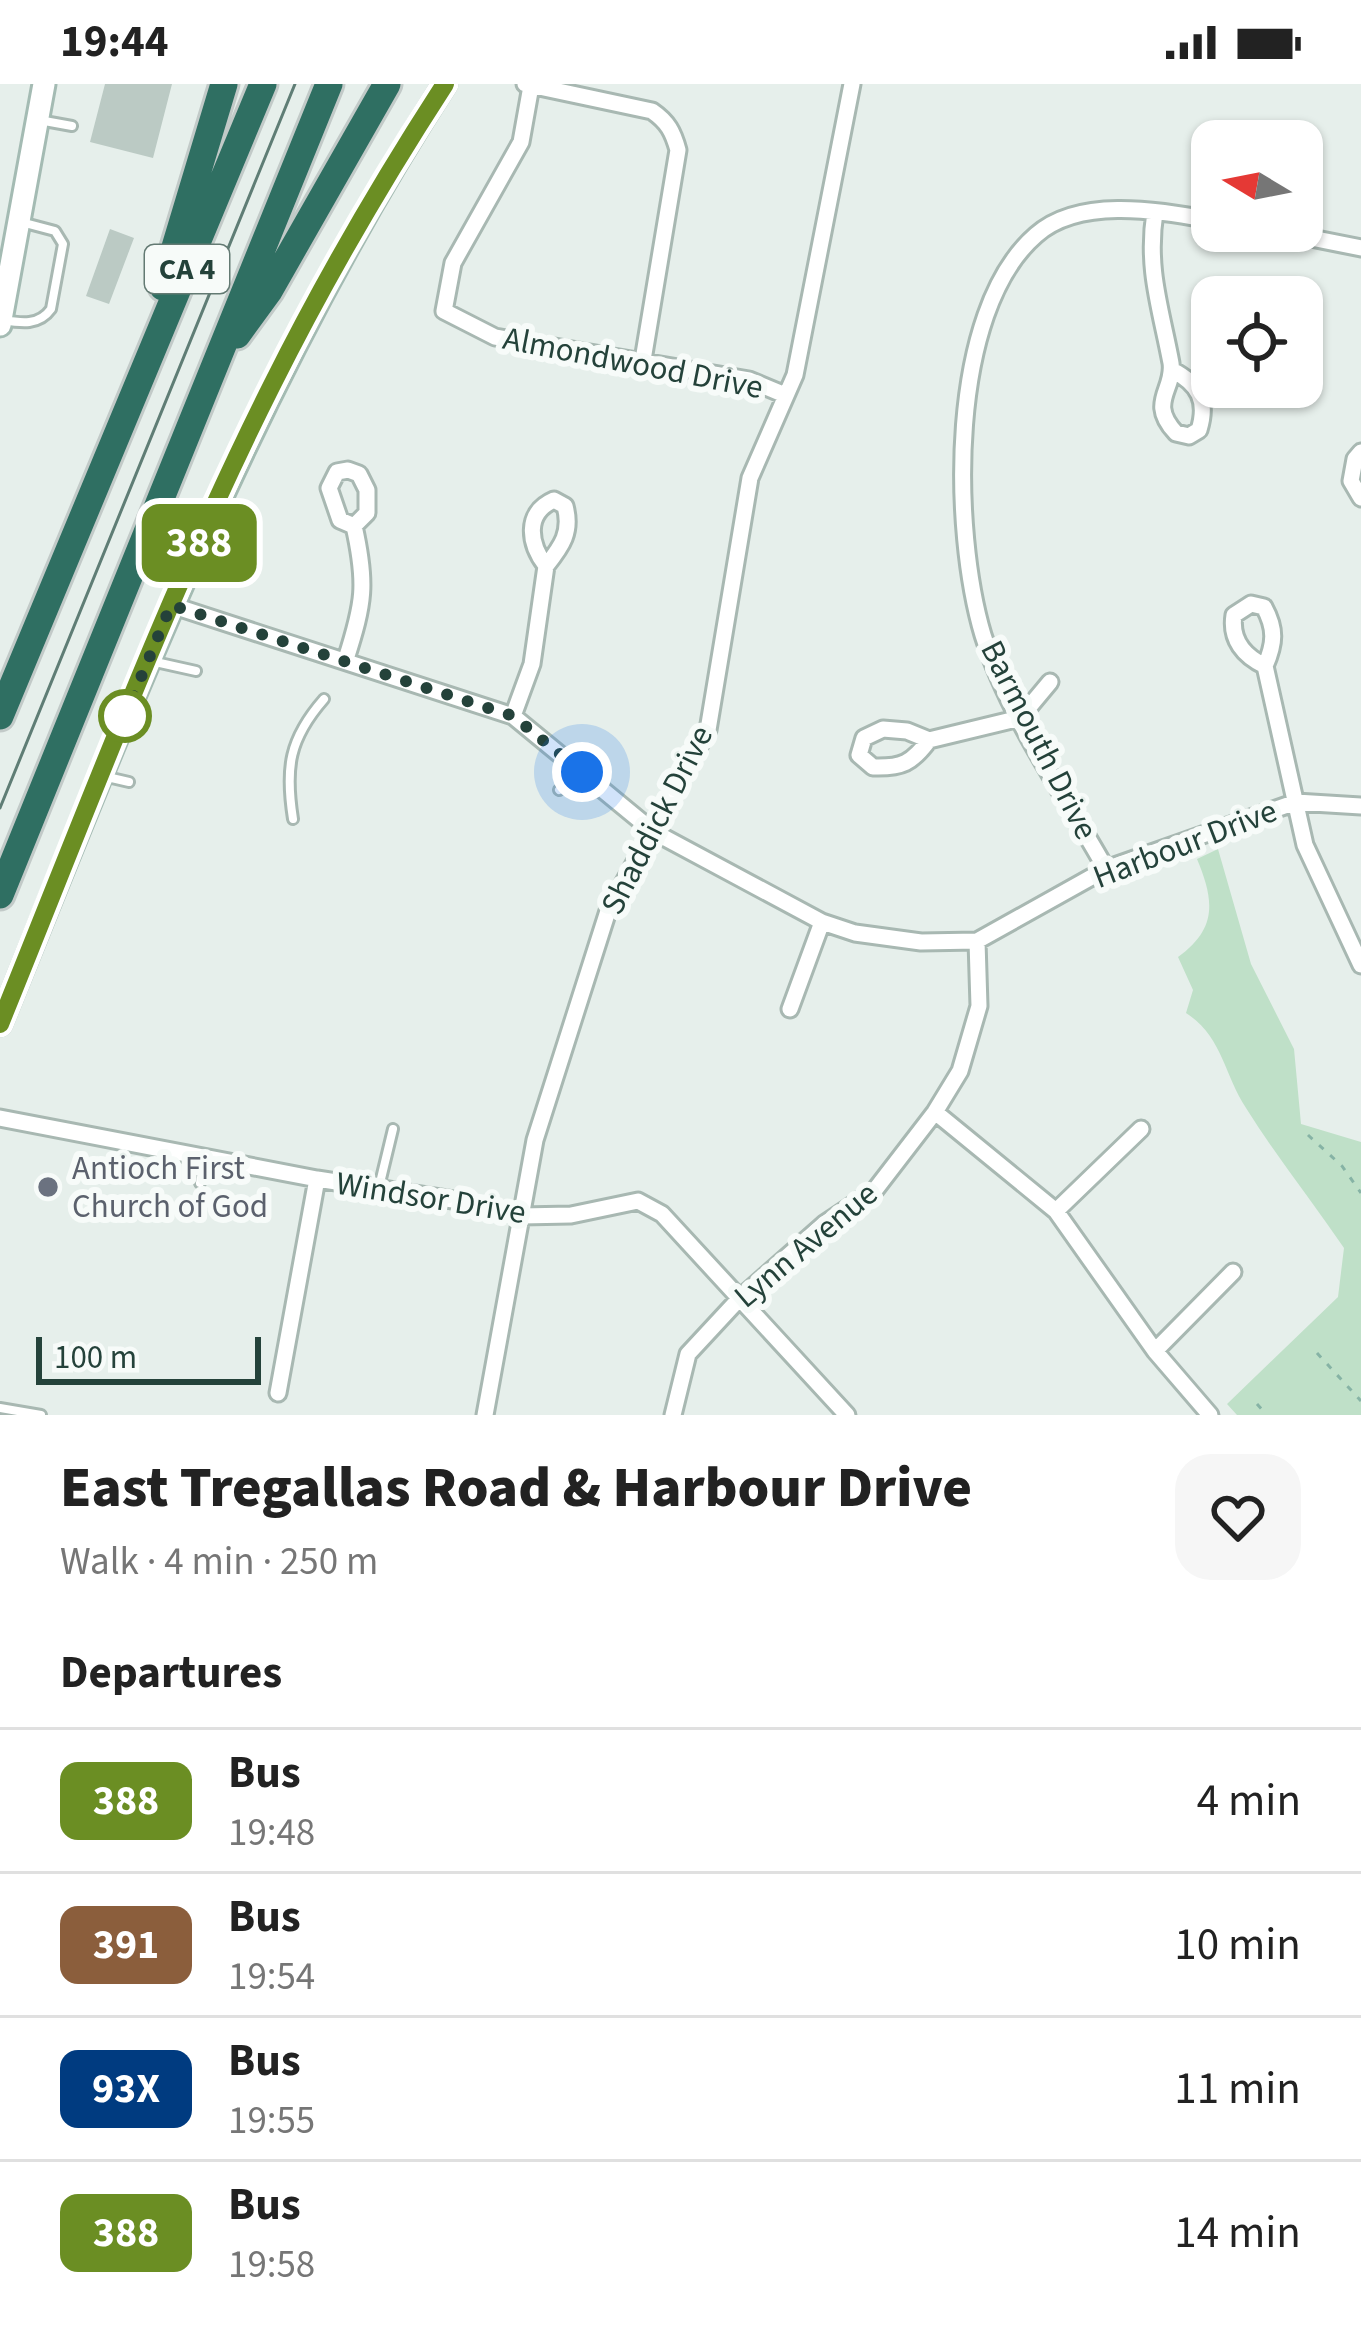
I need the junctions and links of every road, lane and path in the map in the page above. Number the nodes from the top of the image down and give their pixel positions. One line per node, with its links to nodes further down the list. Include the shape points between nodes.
1 (44, 84): 9 (street)
2 (224, 84): 23 (highway)
3 (263, 84): 23 (highway, CA 4)
4 (329, 84): 19 (highway, CA 4)
5 (387, 84): 19 (highway, via 269,291)
6 (445, 84): 27 (street, via 271,386)
7 (852, 84): 21 (street, Shaddick Drive, via 802,346)
8 (528, 85): 18 (street, via 652,111 674,135 678,150); 18 (street, Almondwood Drive, via 521,142 453,262 444,311 495,338)
9 (38, 120): 10 (lane); 13 (street)
10 (72, 126)
11 (1156, 212): 12 (street, Barmouth Drive); 20 (street, via 1154,296); 36 (street, Barmouth Drive, via 1088,211 1038,232 1001,276 979,340 960,487 967,557 984,636)
12 (1191, 217)
13 (19, 222): 16 (street); 17 (lane, via 55,231 63,244 46,316)
14 (1323, 240): 15 (street)
15 (1361, 248)
16 (2, 297): 17 (street)
17 (0, 322)
18 (643, 360): 21 (street, Almondwood Drive, via 749,380)
19 (213, 367): 47 (highway, CA 4)
20 (1172, 370)
21 (784, 395): 45 (street, Shaddick Drive, via 750,478 708,730)
22 (1361, 452): 24 (street, via 1351,481)
23 (111, 455): 34 (highway, CA 4)
24 (1361, 498)
25 (354, 526): 28 (street, via 362,608)
26 (546, 566): 35 (street, via 532,664)
27 (171, 605): 28 (street); 29 (street)
28 (346, 659): 35 (street)
29 (148, 660): 31 (lane); 39 (street)
30 (1265, 666): 42 (street)
31 (196, 670)
32 (1050, 682): 36 (street)
33 (324, 698): 44 (lane, via 290,756)
34 (0, 716)
35 (513, 716): 38 (street)
36 (1020, 718): 37 (street); 46 (street, Barmouth Drive)
37 (929, 740)
38 (582, 772): 41 (lane); 45 (street)
39 (101, 775): 40 (lane); 52 (street)
40 (129, 782)
41 (559, 790)
42 (1296, 802): 43 (street, Harbour Drive); 46 (street, Harbour Drive); 50 (street, via 1305,845)
43 (1361, 806)
44 (293, 819)
45 (654, 832): 48 (street); 64 (street, Shaddick Drive, via 608,911 535,1140)
46 (1106, 869): 49 (street, Harbour Drive)
47 (0, 895)
48 (822, 922): 49 (street, via 899,939); 51 (street)
49 (977, 941): 53 (street, Lynn Avenue, via 979,1006 960,1071)
50 (1361, 965)
51 (790, 1009)
52 (0, 1024)
53 (934, 1112): 63 (street); 66 (street, Lynn Avenue, via 875,1190)
54 (0, 1118): 58 (street, Windsor Drive)
55 (393, 1129): 61 (lane)
56 (1142, 1129): 63 (street)
57 (1309, 1135): 62 (path)
58 (205, 1156): 59 (street, Windsor Drive); 60 (lane)
59 (317, 1179): 61 (street, Windsor Drive); 69 (street)
60 (200, 1183)
61 (378, 1188): 64 (street, Windsor Drive)
62 (1361, 1192)
63 (1056, 1211): 67 (street)
64 (521, 1216): 66 (street, Windsor Drive, via 638,1201 662,1214); 74 (street, Shaddick Drive)
65 (1233, 1272): 67 (street)
66 (740, 1299): 75 (street, Lynn Avenue, via 688,1354); 76 (street, Windsor Drive)
67 (1155, 1351): 77 (street)
68 (1317, 1353): 70 (path)
69 (278, 1393)
70 (1361, 1401)
71 (1257, 1404): 78 (path)
72 (0, 1408): 73 (lane)
73 (41, 1415)
74 (484, 1415)
75 (673, 1415)
76 (847, 1415)
77 (1210, 1415)
78 (1267, 1415)

